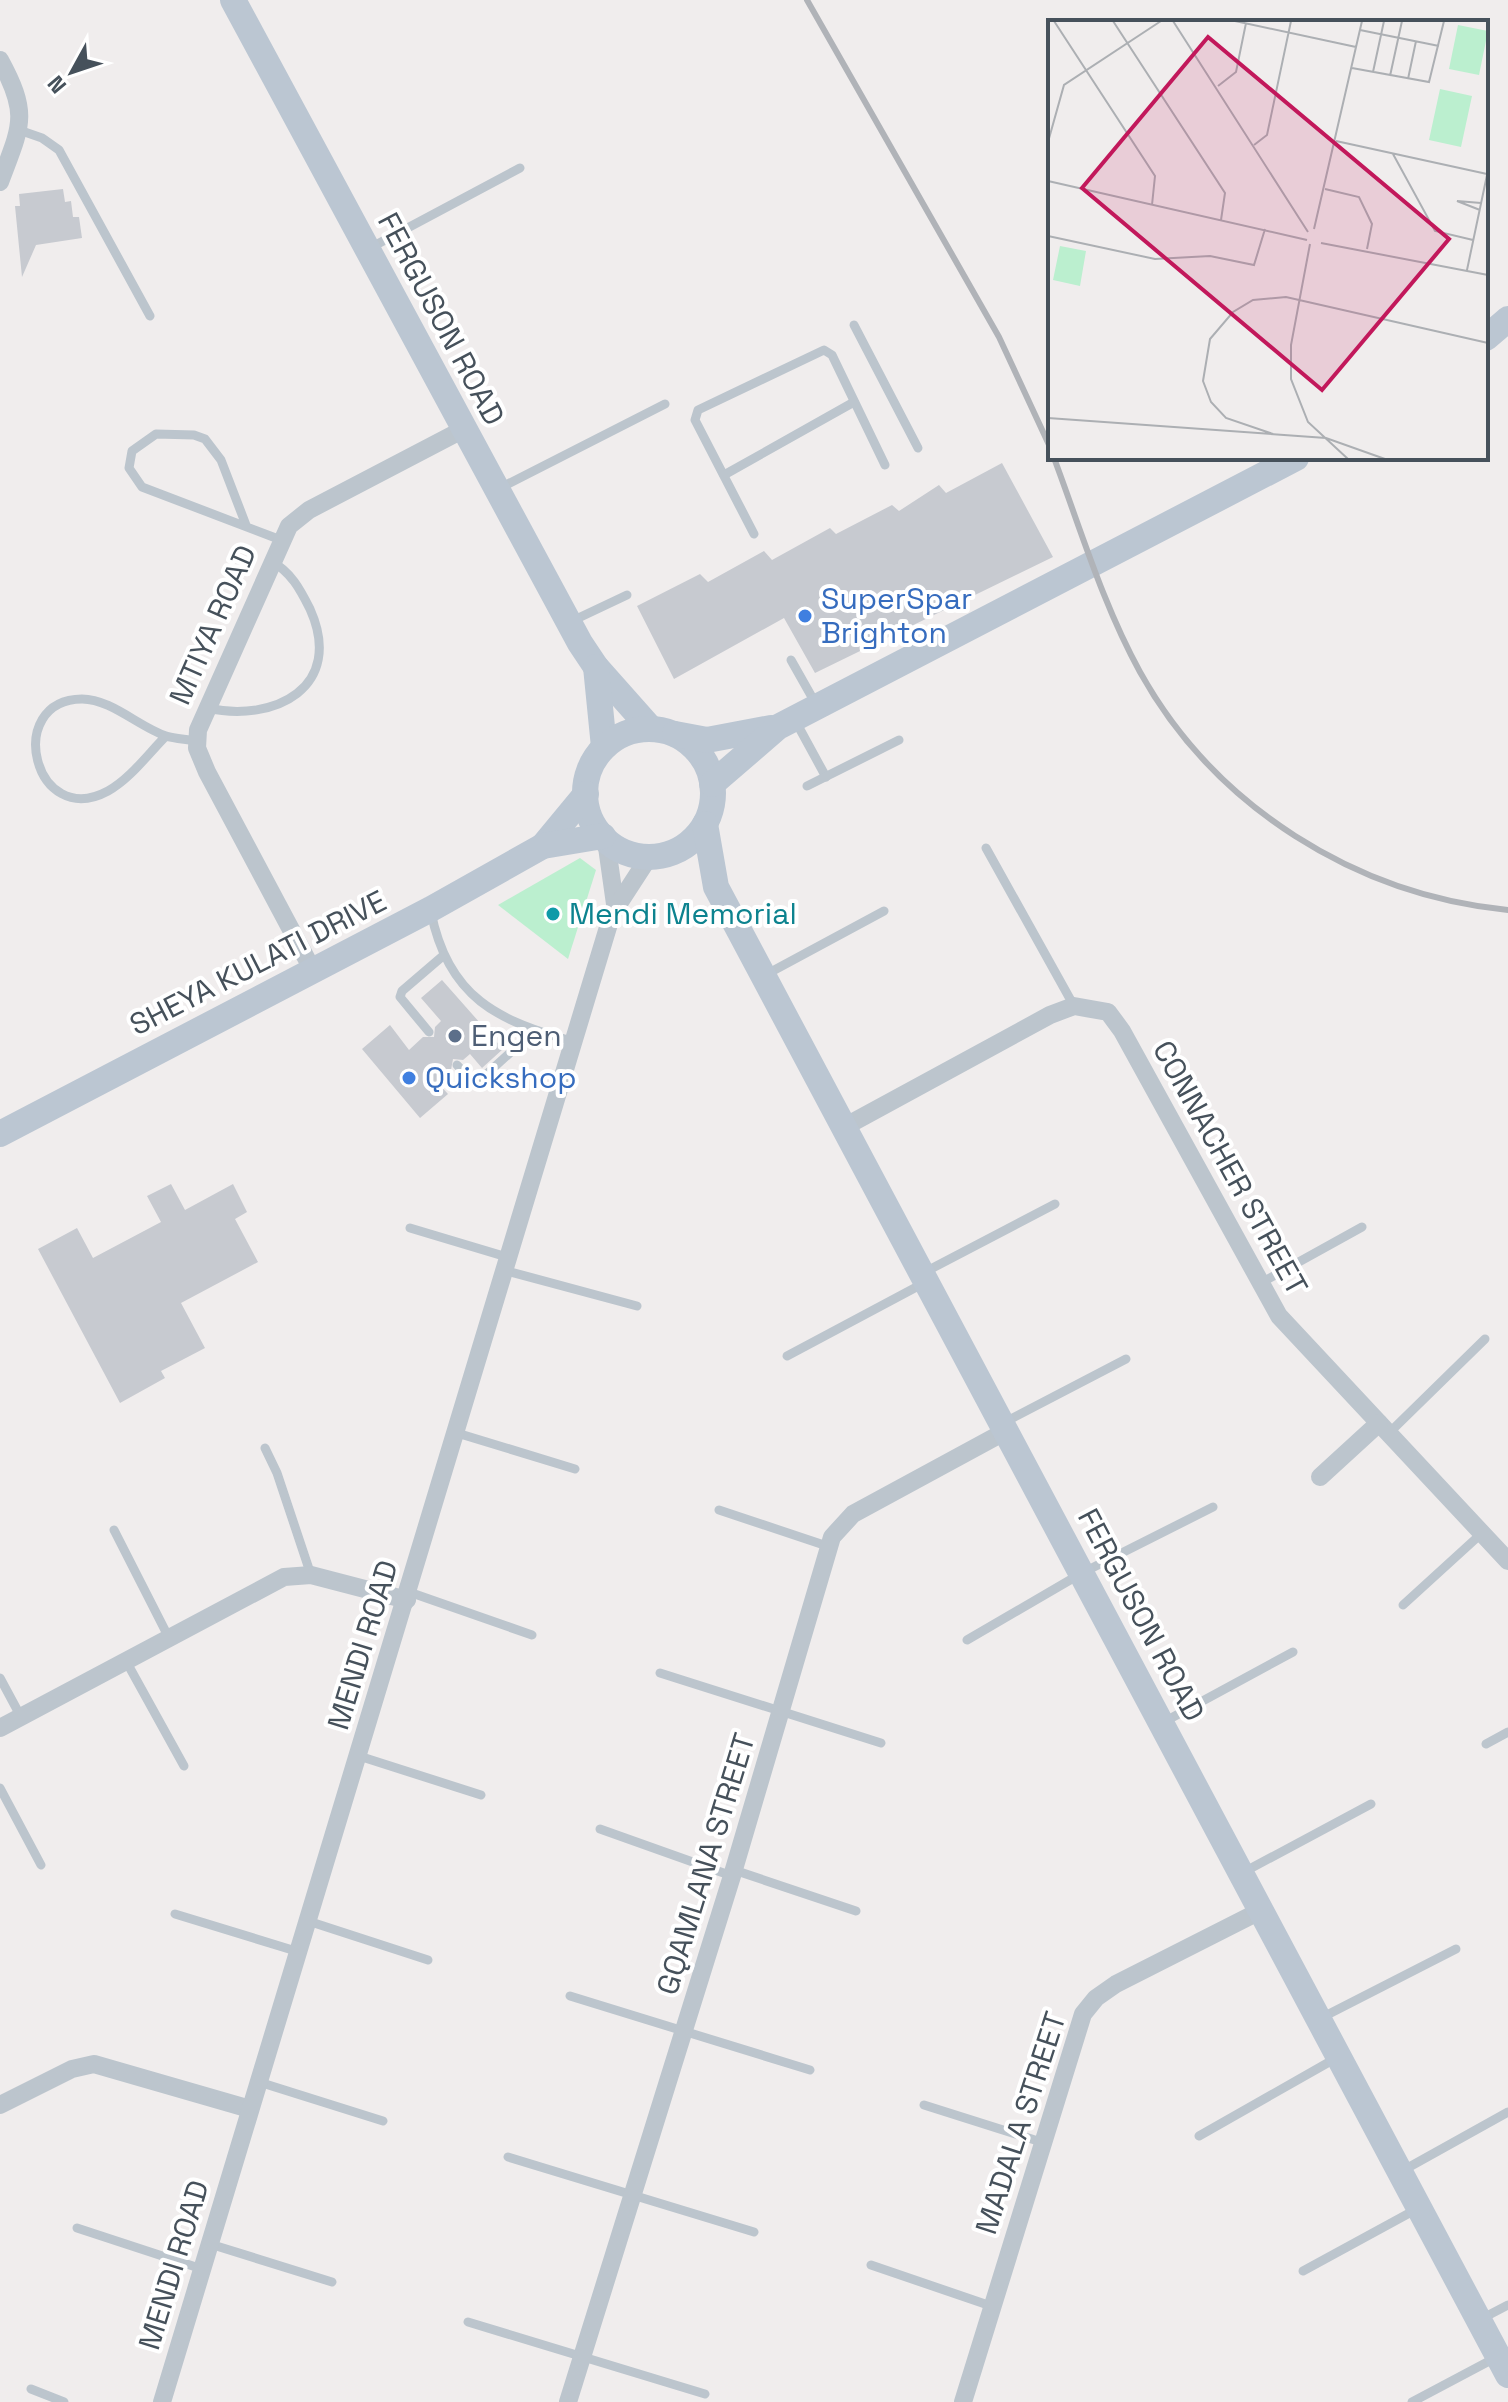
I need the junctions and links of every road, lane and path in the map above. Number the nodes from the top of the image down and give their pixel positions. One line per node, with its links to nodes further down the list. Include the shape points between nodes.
1 (239, 2): 6 (street, FERGUSON ROAD)
2 (0, 60): 3 (street, via 21,107)
3 (19, 130): 5 (street); 7 (lane, via 59,150)
4 (520, 168): 6 (lane)
5 (0, 182)
6 (367, 249): 13 (street, FERGUSON ROAD)
7 (150, 316)
8 (1508, 319): 10 (street)
9 (854, 325): 14 (lane)
10 (1488, 336)
11 (854, 402): 16 (lane); 17 (lane); 17 (lane, via 832,355 824,350 698,410 695,420)
12 (665, 404): 18 (lane)
13 (464, 429): 18 (street, FERGUSON ROAD); 21 (street, MTIYA ROAD, via 309,510)
14 (918, 448)
15 (1292, 460): 28 (street)
16 (885, 465)
17 (724, 475): 20 (lane)
18 (496, 489): 24 (street, FERGUSON ROAD)
19 (246, 525): 19 (lane, via 142,487 129,468 132,451 156,434 205,439 221,460); 21 (lane)
20 (754, 534)
21 (281, 540): 22 (street, MTIYA ROAD)
22 (271, 561): 27 (street, MTIYA ROAD); 27 (lane, via 296,583 313,617 320,634 318,667 297,691 253,713)
23 (627, 595): 24 (lane)
24 (570, 622): 26 (street, FERGUSON ROAD)
25 (791, 660): 28 (lane)
26 (596, 667): 29 (street, FERGUSON ROAD); 33 (street, FERGUSON ROAD)
27 (207, 708): 32 (street, MTIYA ROAD)
28 (797, 717): 29 (street, via 707,740); 34 (lane); 35 (street)
29 (662, 732): 33 (street, via 624,734); 35 (street, via 701,755)
30 (166, 736): 30 (lane, via 94,701 79,699 46,717 34,750 36,764 52,787 78,797 96,796 110,790); 32 (lane)
31 (899, 740): 34 (lane)
32 (196, 741): 48 (street, MTIYA ROAD, via 207,772)
33 (604, 747): 37 (street, via 591,766)
34 (826, 777): 36 (lane)
35 (712, 784): 38 (street)
36 (807, 786)
37 (586, 794): 39 (street, via 588,812); 40 (street, SHEYA KULATI DRIVE)
38 (705, 824): 42 (street, via 691,841); 43 (street, FERGUSON ROAD)
39 (604, 838): 40 (street, SHEYA KULATI DRIVE); 42 (street, via 620,849); 44 (street, MENDI ROAD)
40 (543, 846): 45 (street, SHEYA KULATI DRIVE)
41 (986, 848): 50 (lane)
42 (659, 855): 43 (street, FERGUSON ROAD); 44 (street, MENDI ROAD)
43 (716, 887): 49 (street, FERGUSON ROAD)
44 (615, 904): 53 (street, MENDI ROAD)
45 (431, 909): 47 (lane); 48 (street, SHEYA KULATI DRIVE)
46 (884, 911): 49 (lane)
47 (444, 955): 51 (lane, via 478,1001); 52 (lane, via 400,997)
48 (312, 969): 56 (street, SHEYA KULATI DRIVE)
49 (764, 975): 55 (street, FERGUSON ROAD)
50 (1074, 1006): 55 (street); 62 (street, CONNACHER STREET, via 1108,1012 1122,1031)
51 (534, 1031): 53 (lane); 54 (lane, via 480,1080 470,1079)
52 (429, 1032)
53 (575, 1042): 60 (street, MENDI ROAD)
54 (457, 1065)
55 (846, 1126): 61 (street, FERGUSON ROAD)
56 (0, 1134)
57 (1055, 1204): 61 (lane)
58 (1362, 1227): 62 (lane)
59 (410, 1228): 60 (lane)
60 (509, 1265): 63 (lane); 69 (street, MENDI ROAD)
61 (925, 1277): 65 (lane); 67 (street, FERGUSON ROAD)
62 (1259, 1284): 68 (street, CONNACHER STREET, via 1279,1316)
63 (637, 1306)
64 (1485, 1339): 68 (lane)
65 (787, 1356)
66 (1126, 1359): 67 (lane)
67 (1004, 1427): 77 (street, GQAMLANA STREET, via 853,1514 841,1524); 79 (street, FERGUSON ROAD)
68 (1384, 1428): 72 (street); 76 (street, CONNACHER STREET)
69 (457, 1433): 71 (lane); 81 (street, MENDI ROAD)
70 (265, 1448): 80 (lane)
71 (575, 1469)
72 (1320, 1477)
73 (1213, 1507): 79 (lane)
74 (719, 1510): 77 (lane)
75 (114, 1530): 84 (lane)
76 (1482, 1533): 78 (street, CONNACHER STREET); 82 (lane)
77 (830, 1547): 90 (street, GQAMLANA STREET)
78 (1507, 1558)
79 (1082, 1573): 85 (lane); 92 (street, FERGUSON ROAD)
80 (311, 1575): 81 (street); 84 (street, via 284,1577)
81 (408, 1596): 83 (lane); 97 (street, MENDI ROAD)
82 (1403, 1605)
83 (532, 1635)
84 (169, 1638): 87 (street)
85 (967, 1640)
86 (1293, 1652): 92 (lane)
87 (126, 1661): 91 (street); 98 (lane)
88 (660, 1673): 90 (lane)
89 (0, 1678): 91 (lane)
90 (781, 1712): 95 (lane); 104 (street, GQAMLANA STREET)
91 (21, 1717): 93 (street)
92 (1162, 1723): 105 (street, FERGUSON ROAD)
93 (0, 1728)
94 (1508, 1732): 96 (lane)
95 (881, 1743)
96 (1486, 1744)
97 (359, 1756): 100 (lane); 109 (street, MENDI ROAD)
98 (184, 1766)
99 (0, 1788): 103 (lane)
100 (481, 1795)
101 (1371, 1804): 105 (lane)
102 (600, 1829): 104 (lane)
103 (41, 1865)
104 (733, 1873): 107 (lane); 115 (street, GQAMLANA STREET)
105 (1242, 1873): 106 (street, FERGUSON ROAD)
106 (1262, 1910): 114 (street, FERGUSON ROAD); 125 (street, MADALA STREET, via 1096,1998 1075,2032)
107 (856, 1911)
108 (175, 1914): 111 (lane)
109 (308, 1921): 111 (street, MENDI ROAD); 112 (lane)
110 (1456, 1949): 114 (lane)
111 (299, 1952): 118 (street, MENDI ROAD)
112 (428, 1960)
113 (570, 1996): 115 (lane)
114 (1318, 2020): 116 (street, FERGUSON ROAD)
115 (683, 2033): 117 (lane); 128 (street, GQAMLANA STREET)
116 (1338, 2057): 124 (lane); 127 (street, FERGUSON ROAD)
117 (810, 2070)
118 (259, 2082): 121 (street, MENDI ROAD); 123 (lane)
119 (0, 2105): 121 (street, via 72,2069 94,2064)
120 (924, 2105): 125 (lane)
121 (250, 2109): 132 (street, MENDI ROAD)
122 (1508, 2112): 127 (lane)
123 (383, 2121)
124 (1199, 2136)
125 (1041, 2142): 138 (street, MADALA STREET)
126 (508, 2157): 128 (lane)
127 (1399, 2172): 129 (street, FERGUSON ROAD)
128 (631, 2194): 131 (lane); 141 (street, GQAMLANA STREET)
129 (1418, 2208): 135 (lane); 139 (street, FERGUSON ROAD)
130 (77, 2228): 134 (lane)
131 (754, 2232)
132 (210, 2244): 134 (street, MENDI ROAD); 136 (lane)
133 (871, 2265): 138 (lane)
134 (202, 2269): 146 (street, MENDI ROAD)
135 (1303, 2271)
136 (332, 2282)
137 (1508, 2305): 139 (lane)
138 (991, 2306): 148 (street, MADALA STREET)
139 (1478, 2320): 142 (street, FERGUSON ROAD)
140 (468, 2322): 141 (lane)
141 (581, 2357): 144 (lane); 147 (street, GQAMLANA STREET)
142 (1503, 2366): 149 (lane)
143 (31, 2389): 145 (lane)
144 (705, 2394)
145 (64, 2402)
146 (162, 2402)
147 (568, 2402)
148 (963, 2402)
149 (1412, 2402)

